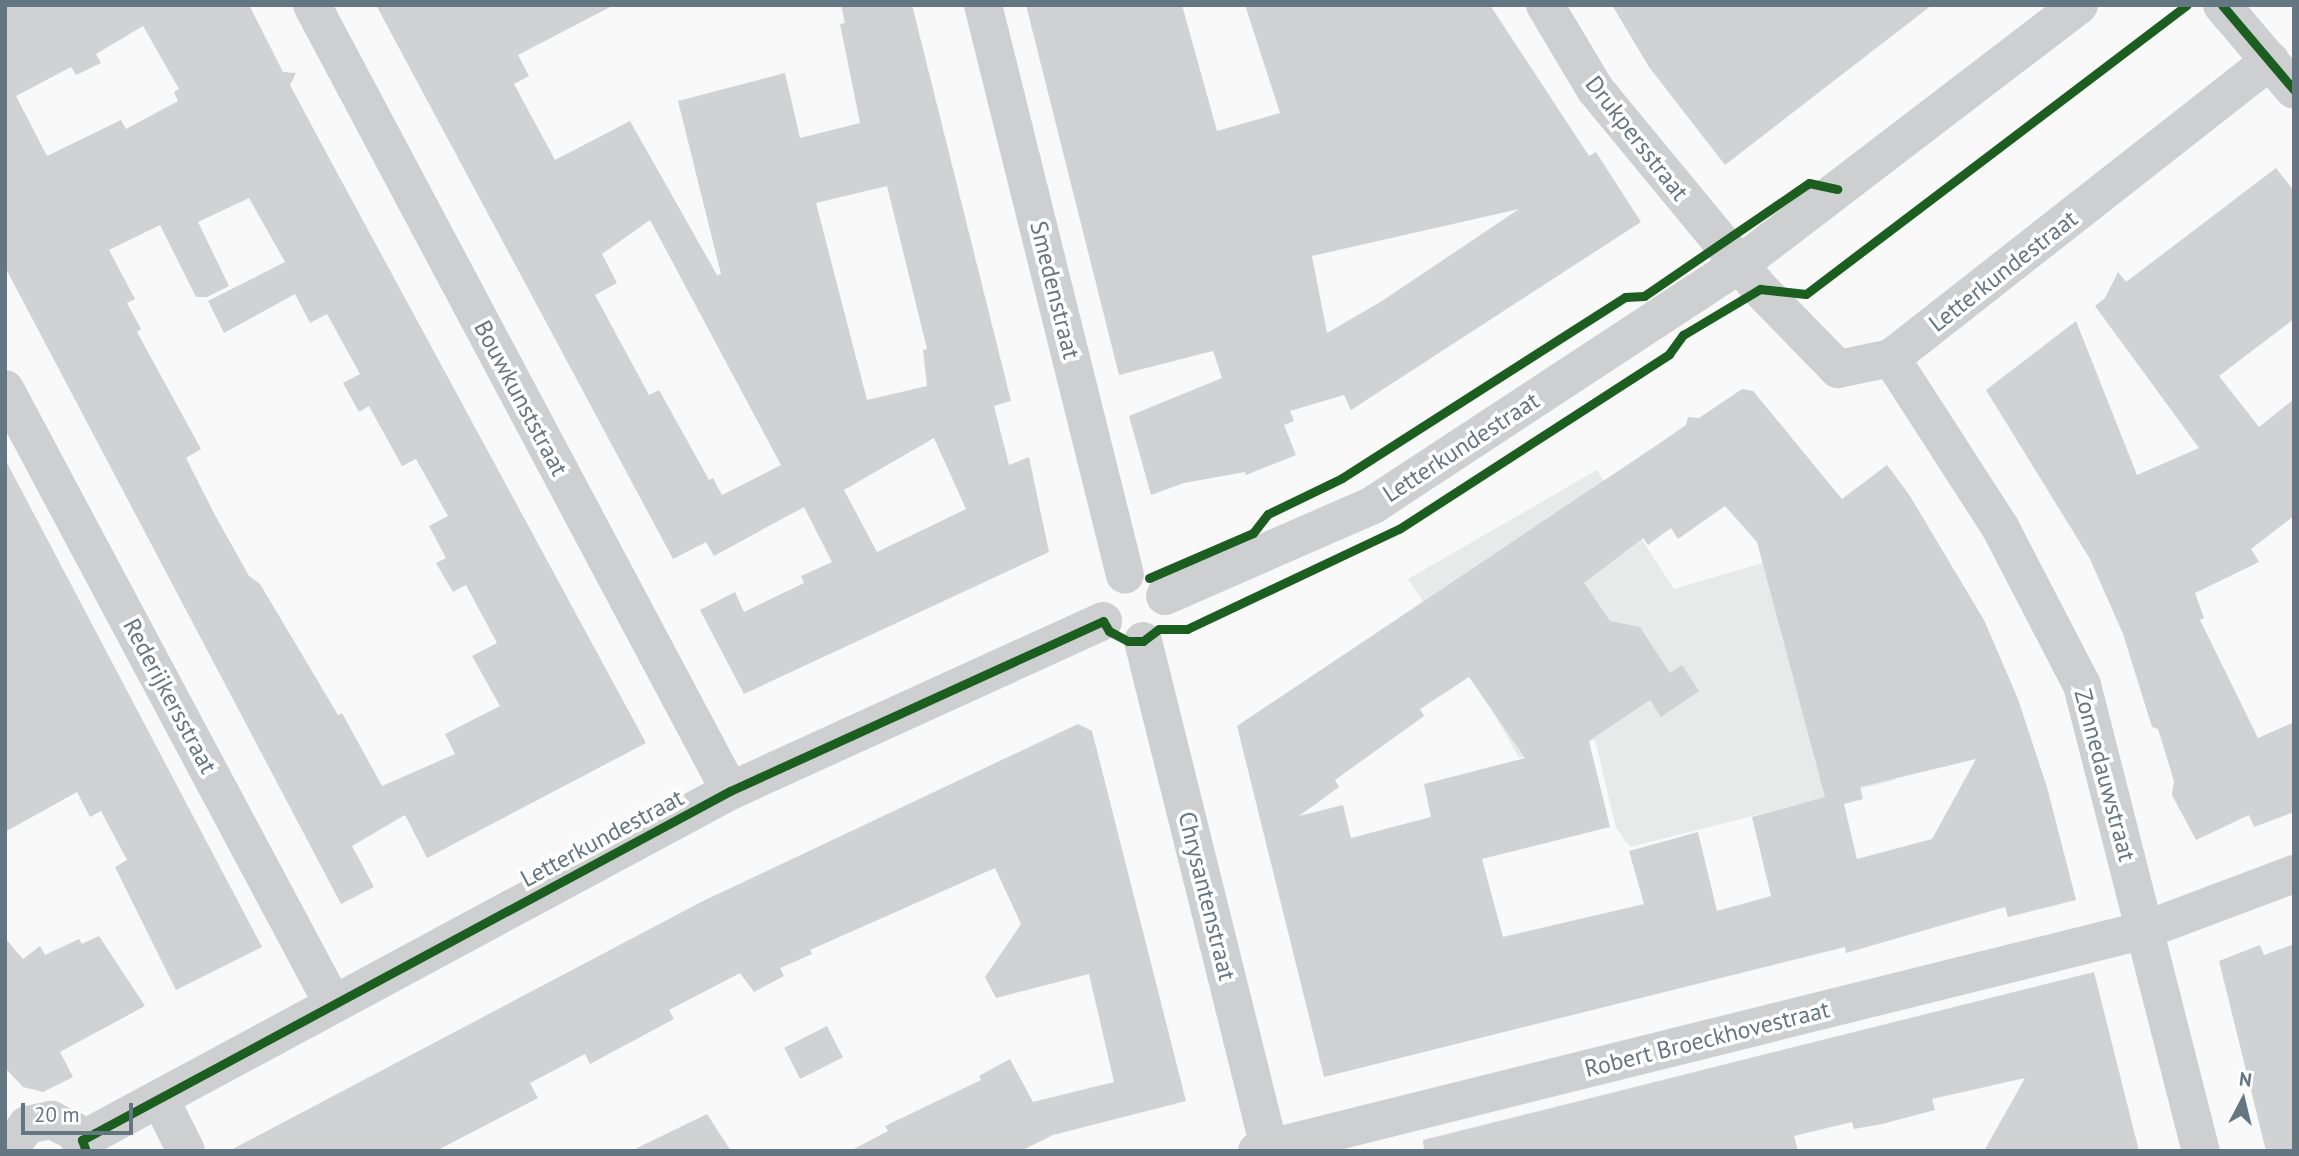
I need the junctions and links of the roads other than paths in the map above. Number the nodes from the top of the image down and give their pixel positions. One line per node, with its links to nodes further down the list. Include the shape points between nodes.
1 (312, 5): 15 (street, Bouwkunststraat)
2 (983, 5): 11 (street, Smedenstraat)
3 (1545, 5): 8 (street, Drukpersstraat, via 1595,89)
4 (2079, 5): 8 (street, Letterkundestraat)
5 (2222, 5): 6 (street)
6 (2270, 61): 7 (street); 9 (street, Letterkundestraat)
7 (2294, 90)
8 (1739, 265): 9 (street, Letterkundestraat, via 1838,369); 12 (street, Letterkundestraat, via 1373,505)
9 (1891, 359): 17 (street, Zonnedauwstraat, via 2000,527 2082,685)
10 (5, 389): 18 (street, Rederijkersstraat)
11 (1125, 575): 12 (street, via 1149,578); 13 (street, via 1103,593)
12 (1165, 596): 14 (street, via 1165,619)
13 (1102, 621): 14 (street, via 1117,637); 15 (street, Letterkundestraat)
14 (1143, 640): 22 (street, Chrysantenstraat)
15 (730, 791): 18 (street, Letterkundestraat)
16 (2294, 874): 17 (street, Robert Broeckhovestraat)
17 (2145, 930): 22 (street, Robert Broeckhovestraat); 24 (street, Zonnedauwstraat)
18 (333, 1004): 19 (street, Letterkundestraat)
19 (160, 1099): 21 (street, Letterkundestraat); 23 (street)
20 (10, 1133): 21 (street, Letterkundestraat, via 51,1120 64,1124)
21 (84, 1145)
22 (1265, 1150)
23 (186, 1151)
24 (2201, 1151)

